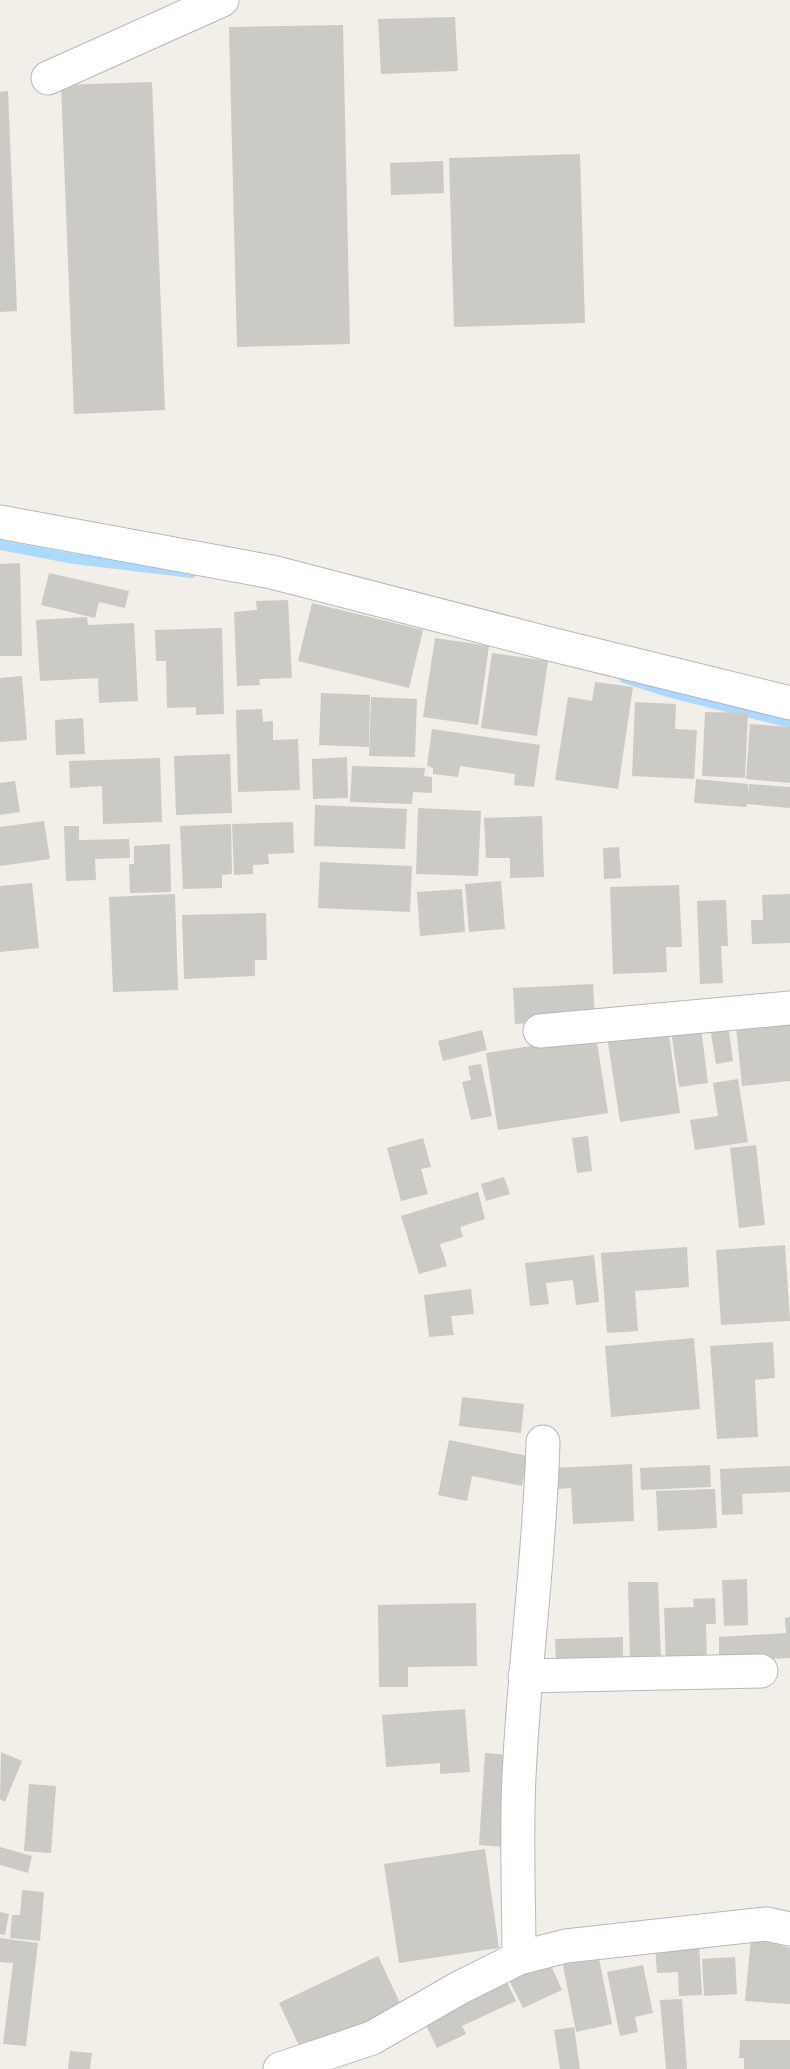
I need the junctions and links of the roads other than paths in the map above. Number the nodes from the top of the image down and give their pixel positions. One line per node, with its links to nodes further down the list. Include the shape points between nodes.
1 (222, 0): 2 (street)
2 (48, 78)
3 (0, 522): 4 (street, via 272,572)
4 (790, 704)
5 (790, 1008): 6 (street)
6 (540, 1031)
7 (543, 1442): 9 (street)
8 (761, 1671): 9 (street)
9 (525, 1676): 11 (street, via 519,1778)
10 (790, 1929): 11 (street, via 766,1924 719,1929 566,1946)
11 (519, 1958): 12 (street, via 372,2038)
12 (280, 2069)

